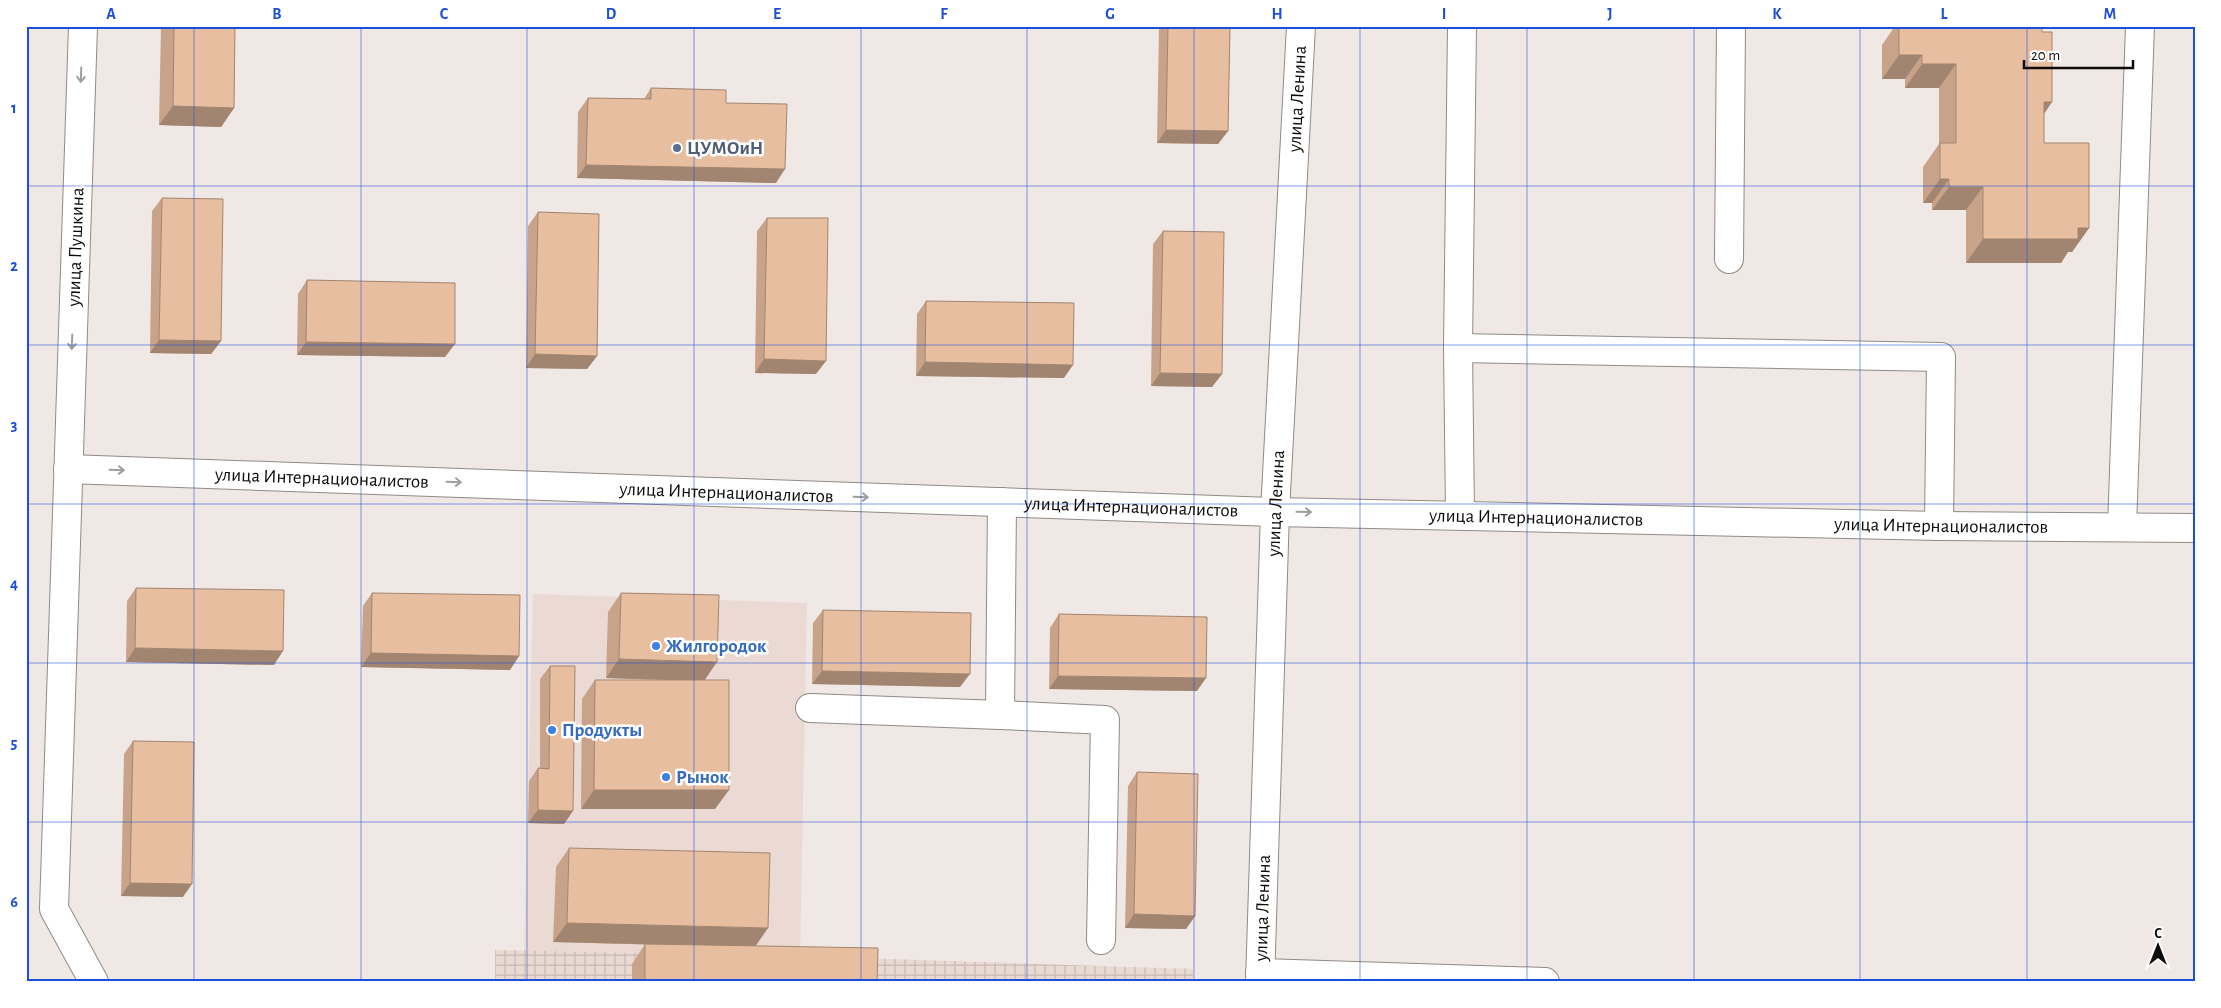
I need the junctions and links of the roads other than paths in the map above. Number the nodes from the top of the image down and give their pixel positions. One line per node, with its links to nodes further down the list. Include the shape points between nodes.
1 (83, 26): 8 (street, улица Пушкина, one-way to 8)
2 (1301, 26): 10 (street, улица Ленина)
3 (1462, 26): 7 (street)
4 (1731, 26): 6 (street)
5 (2140, 26): 13 (street)
6 (1730, 259)
7 (1458, 348): 11 (street); 12 (street, via 1941,357)
8 (68, 469): 9 (street, улица Интернационалистов, one-way to 9); 19 (street, улица Пушкина, via 54,909)
9 (1002, 502): 10 (street, улица Интернационалистов); 16 (street)
10 (1275, 512): 11 (street, улица Интернационалистов, one-way to 11); 18 (street, улица Ленина)
11 (1460, 515): 12 (street, улица Интернационалистов)
12 (1939, 526): 13 (street, улица Интернационалистов)
13 (2122, 527): 14 (street, улица Интернационалистов)
14 (2195, 528)
15 (810, 708): 16 (street)
16 (1000, 715): 17 (street, via 1105,720)
17 (1101, 940)
18 (1260, 977): 20 (street)
19 (94, 982)
20 (1545, 982)

